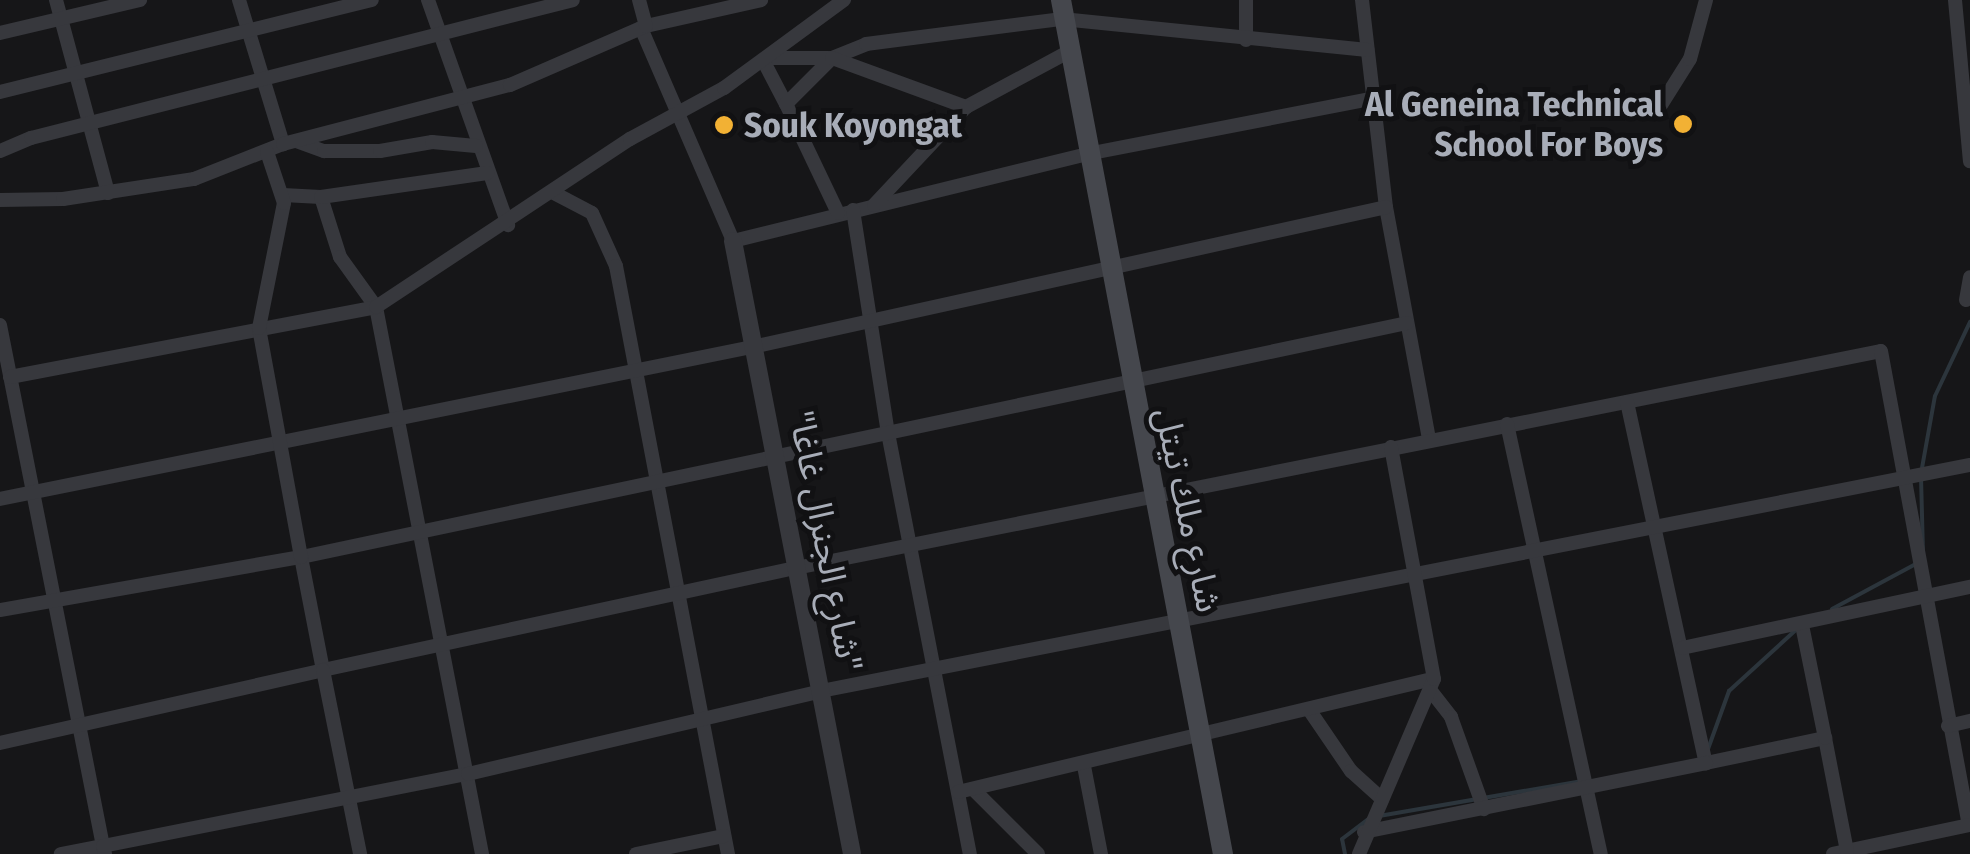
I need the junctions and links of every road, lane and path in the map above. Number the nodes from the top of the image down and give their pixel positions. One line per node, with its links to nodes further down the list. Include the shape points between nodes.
1 (56, 0): 15 (street)
2 (140, 0): 15 (street)
3 (239, 0): 17 (street)
4 (372, 0): 17 (street)
5 (428, 0): 19 (street)
6 (573, 0): 19 (street)
7 (639, 0): 16 (street)
8 (761, 0): 16 (street)
9 (844, 0): 24 (street)
10 (1246, 0): 20 (street)
11 (1362, 0): 21 (street)
12 (1706, 0): 32 (street, via 1690,59)
13 (1954, 0): 27 (street)
14 (1062, 9): 20 (street); 22 (main road, شارع ملك تيتل); 23 (street, via 866,44)
15 (60, 19): 18 (street); 25 (street)
16 (644, 27): 30 (street); 34 (street)
17 (245, 28): 25 (street); 26 (street)
18 (0, 33)
19 (440, 38): 26 (street); 30 (street)
20 (1246, 40): 21 (street)
21 (1367, 50): 29 (street)
22 (1068, 52): 33 (street); 40 (main road, شارع ملك تيتل)
23 (832, 58): 24 (street); 31 (street); 33 (street)
24 (766, 60): 31 (street); 34 (street)
25 (74, 73): 28 (street); 35 (street)
26 (260, 81): 35 (street); 36 (street)
27 (1966, 88): 41 (street)
28 (0, 92)
29 (1371, 99): 40 (street); 49 (street)
30 (459, 100): 36 (street); 37 (street)
31 (786, 104): 50 (street)
32 (1661, 106)
33 (966, 107): 48 (street)
34 (676, 116): 43 (street); 52 (street, via 705,167)
35 (90, 124): 38 (street); 44 (street)
36 (290, 143): 37 (street, via 324,151 432,142); 39 (street)
37 (476, 146): 42 (street)
38 (0, 152)
39 (267, 152): 44 (street, via 194,179); 45 (street)
40 (1088, 154): 48 (street); 53 (main road, شارع ملك تيتل)
41 (1970, 162)
42 (487, 172): 46 (street); 51 (street)
43 (552, 192): 51 (street); 63 (street, via 582,204 606,235)
44 (108, 193): 47 (street)
45 (283, 194): 46 (street); 60 (street)
46 (321, 197): 56 (street, via 340,257)
47 (0, 200)
48 (874, 205): 50 (street)
49 (1386, 207): 53 (street); 58 (street)
50 (846, 212): 52 (street); 57 (street)
51 (508, 224): 56 (street)
52 (733, 242): 61 (street, "شارع الجنرال غاغا")
53 (1108, 270): 57 (street); 65 (main road, شارع ملك تيتل)
54 (1970, 277): 55 (street)
55 (1966, 300)
56 (376, 307): 60 (street); 67 (street)
57 (868, 323): 61 (street); 69 (street)
58 (1407, 323): 65 (street); 70 (street)
59 (0, 325): 62 (street)
60 (259, 328): 64 (street); 71 (street)
61 (757, 346): 63 (street); 73 (street, "شارع الجنرال غاغا")
62 (3, 355): 64 (street)
63 (634, 370): 67 (street); 76 (street)
64 (10, 377): 77 (street)
65 (1129, 384): 69 (street); 78 (main road, شارع ملك تيتل)
66 (1628, 402): 68 (street); 75 (street, via 1882,351); 80 (street)
67 (396, 417): 71 (street); 81 (street)
68 (1507, 424): 70 (street); 83 (street)
69 (888, 433): 73 (street); 82 (street)
70 (1429, 439): 72 (street)
71 (278, 441): 77 (street); 84 (street)
72 (1390, 447): 78 (street); 86 (street)
73 (774, 457): 76 (street); 85 (street, "شارع الجنرال غاغا")
74 (1970, 464): 75 (street)
75 (1904, 475): 80 (street); 89 (street)
76 (655, 480): 81 (street); 88 (street)
77 (36, 492): 79 (street); 90 (street)
78 (1152, 496): 82 (street); 92 (main road, شارع ملك تيتل)
79 (0, 499)
80 (1653, 527): 83 (street); 95 (street)
81 (420, 532): 84 (street); 94 (street)
82 (910, 546): 85 (street); 96 (street)
83 (1534, 549): 86 (street); 112 (street)
84 (301, 557): 90 (street); 97 (street)
85 (796, 568): 88 (street); 99 (street, "شارع الجنرال غاغا")
86 (1416, 570): 92 (street); 98 (street)
87 (1970, 587): 89 (street)
88 (679, 593): 94 (street); 101 (street)
89 (1923, 594): 93 (street); 104 (street)
90 (57, 601): 91 (street); 103 (street)
91 (0, 610)
92 (1178, 617): 96 (street); 105 (main road, شارع ملك تيتل)
93 (1802, 624): 95 (street); 106 (street)
94 (442, 646): 97 (street); 110 (street)
95 (1682, 648): 108 (street)
96 (934, 668): 99 (street); 111 (street)
97 (323, 670): 103 (street); 113 (street)
98 (1432, 685): 100 (street); 114 (street); 115 (street)
99 (821, 691): 101 (street); 126 (street, "شارع الجنرال غاغا")
100 (1310, 712): 105 (street); 114 (street, via 1351,771)
101 (700, 718): 110 (street); 118 (street)
102 (1970, 721): 104 (street)
103 (77, 724): 107 (street); 119 (street)
104 (1948, 726): 116 (street)
105 (1200, 735): 109 (street); 130 (main road, شارع ملك تيتل)
106 (1825, 738): 108 (street); 120 (street)
107 (0, 743)
108 (1706, 763): 112 (street)
109 (1084, 766): 111 (street); 129 (street)
110 (468, 774): 113 (street); 123 (street)
111 (966, 791): 127 (street); 128 (street)
112 (1584, 792): 115 (street); 132 (street)
113 (350, 798): 119 (street); 122 (street)
114 (1382, 799): 117 (street)
115 (1484, 809): 117 (street)
116 (1970, 827): 120 (street)
117 (1364, 832): 131 (street)
118 (724, 836): 124 (street); 125 (street)
119 (104, 850): 121 (street)
120 (1840, 852)
121 (61, 854)
122 (360, 854)
123 (482, 854)
124 (636, 854)
125 (728, 854)
126 (852, 854)
127 (970, 854)
128 (1038, 854)
129 (1101, 854)
130 (1223, 854)
131 (1359, 854)
132 (1601, 854)

